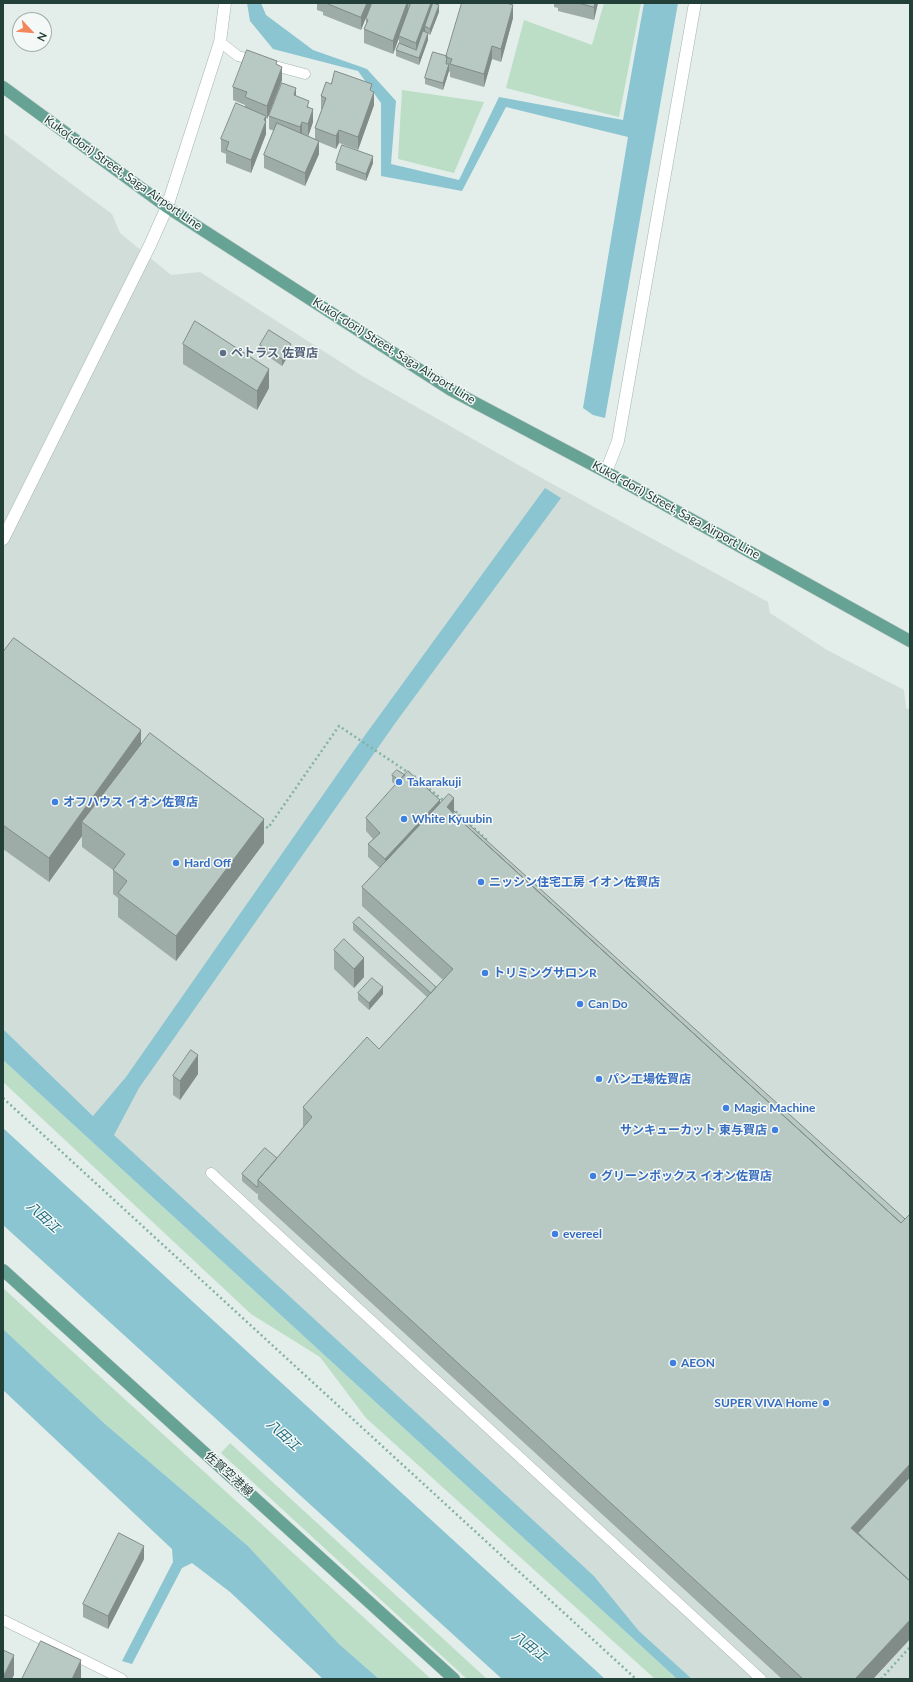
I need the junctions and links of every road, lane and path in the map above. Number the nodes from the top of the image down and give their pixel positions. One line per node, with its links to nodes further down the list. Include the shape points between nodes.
1 (225, 3): 3 (street)
2 (695, 3): 7 (street, via 618,441)
3 (220, 42): 4 (lane, via 238,56); 6 (street)
4 (305, 74)
5 (3, 87): 6 (main road, Kuko(-dori) Street, Saga Airport Line)
6 (167, 207): 7 (main road, Kuko(-dori) Street, Saga Airport Line, via 451,390); 8 (street)
7 (606, 472): 9 (main road, Kuko(-dori) Street, Saga Airport Line)
8 (3, 539)
9 (910, 641)
10 (261, 824): 11 (path, via 268,828 339,726 427,786)
11 (485, 838): 12 (path); 13 (path)
12 (481, 842)
13 (492, 845)
14 (3, 1098): 21 (path)
15 (211, 1173): 22 (lane)
16 (3, 1270): 20 (main road, 佐賀空港線)
17 (3, 1620): 19 (lane)
18 (910, 1647): 23 (path)
19 (122, 1679)
20 (454, 1679)
21 (636, 1679)
22 (761, 1679)
23 (881, 1679)

